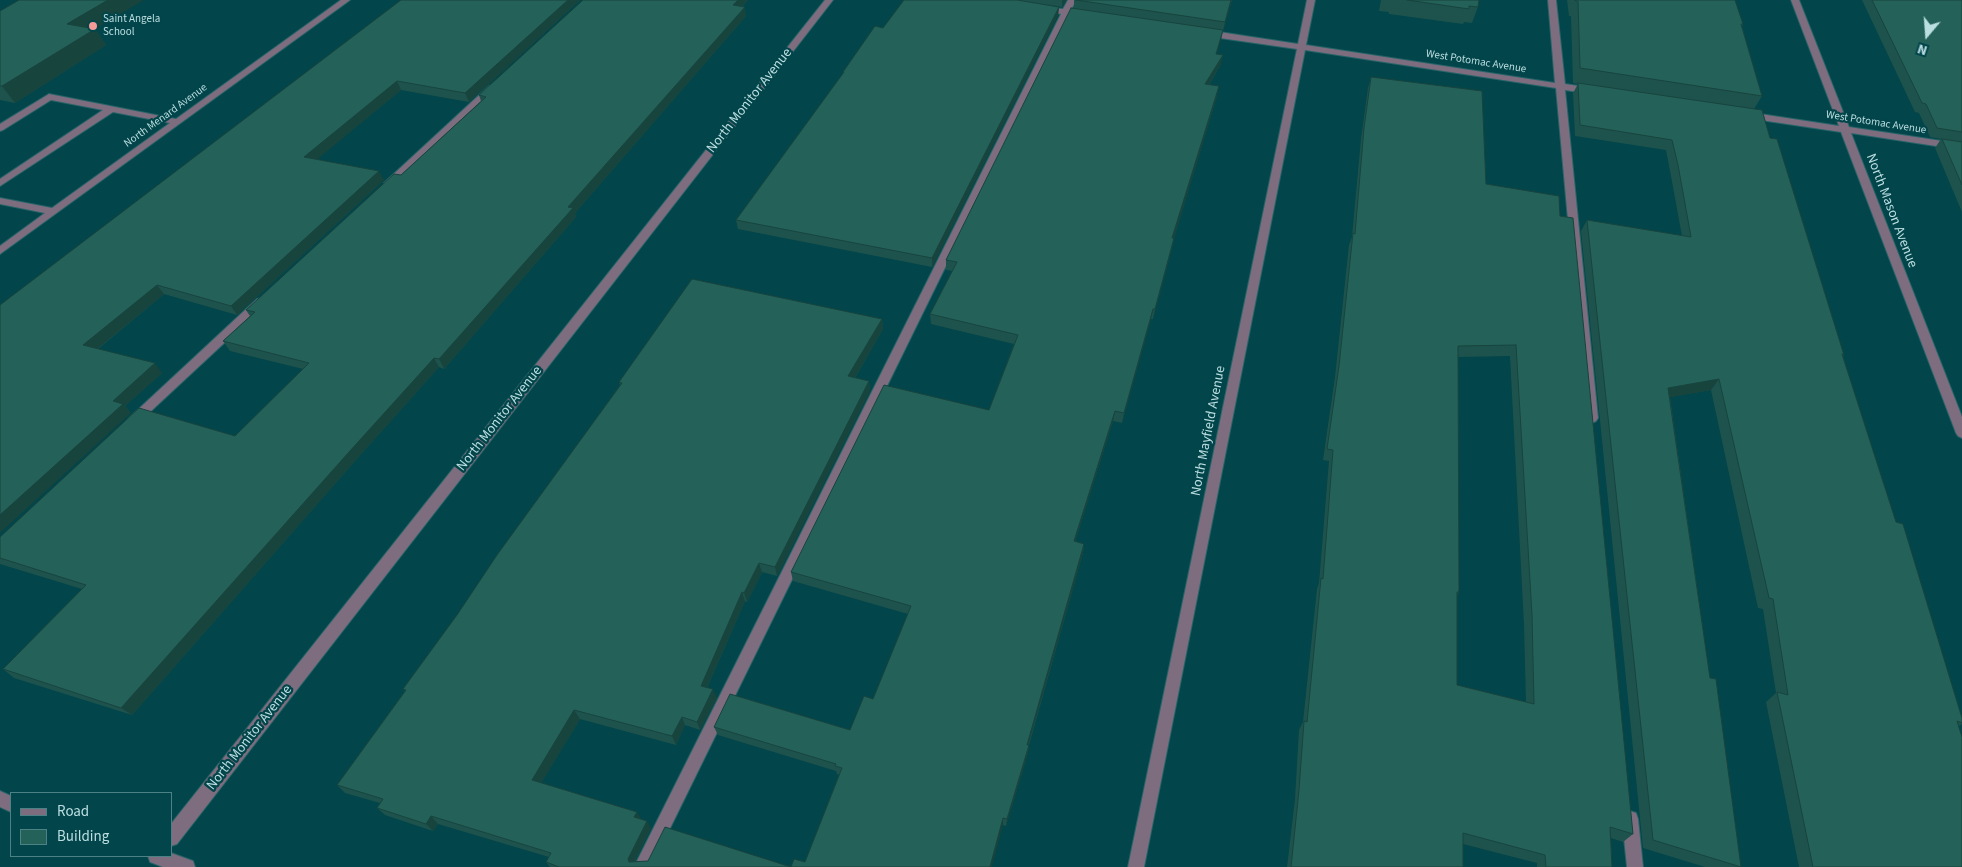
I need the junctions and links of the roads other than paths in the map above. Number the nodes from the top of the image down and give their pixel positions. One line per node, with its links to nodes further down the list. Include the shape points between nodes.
1 (346, 0): 17 (street, North Menard Avenue)
2 (829, 0): 31 (street, North Monitor Avenue)
3 (1072, 0): 8 (street)
4 (1311, 0): 11 (street, North Mayfield Avenue)
5 (1552, 0): 13 (street)
6 (1795, 0): 19 (street, North Mason Avenue)
7 (1030, 7): 8 (street)
8 (1066, 12): 9 (street); 34 (street)
9 (1095, 16)
10 (1192, 31): 11 (street, West Potomac Avenue)
11 (1301, 47): 13 (street, West Potomac Avenue); 35 (street, North Mayfield Avenue)
12 (501, 81): 22 (street)
13 (1561, 86): 14 (street, West Potomac Avenue); 28 (street)
14 (1600, 92)
15 (111, 109): 17 (street); 18 (street, via 49,97); 21 (street)
16 (1736, 113): 19 (street, West Potomac Avenue)
17 (178, 122): 24 (street, North Menard Avenue)
18 (0, 128)
19 (1845, 129): 20 (street, West Potomac Avenue); 29 (street, North Mason Avenue)
20 (1962, 147)
21 (0, 183)
22 (377, 195)
23 (0, 200): 24 (street)
24 (54, 212): 25 (street, North Menard Avenue)
25 (0, 251)
26 (268, 296): 27 (street)
27 (123, 430)
28 (1593, 431)
29 (1962, 433)
30 (1629, 808): 36 (street)
31 (172, 837)
32 (160, 857): 33 (street)
33 (187, 867)
34 (642, 867)
35 (1136, 867)
36 (1634, 867)

